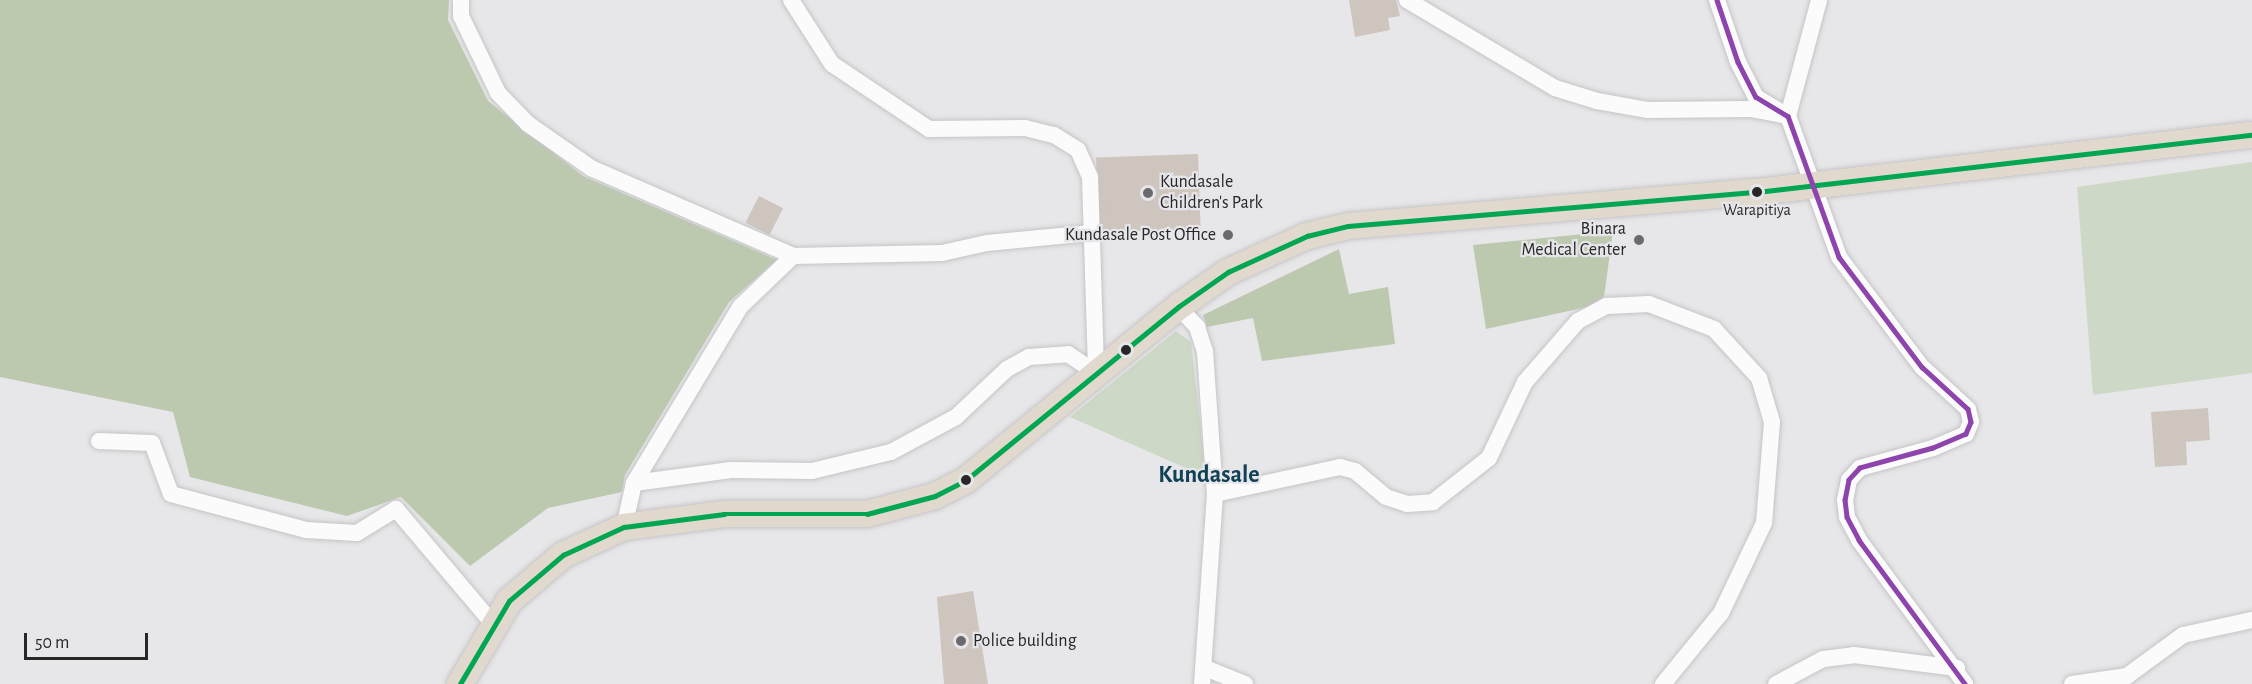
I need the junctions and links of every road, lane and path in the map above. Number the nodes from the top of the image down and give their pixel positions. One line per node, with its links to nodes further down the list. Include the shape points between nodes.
1 (461, 0): 10 (street, via 461,16 498,93 528,124 591,168)
2 (791, 0): 9 (street, via 832,64 929,129 1025,128 1054,135 1078,150 1090,177)
3 (1407, 0): 6 (street, via 1556,88 1597,101 1648,110 1751,110)
4 (1717, 0): 6 (street, via 1738,62 1756,97)
5 (1819, 0): 6 (street)
6 (1788, 116): 8 (street)
7 (2252, 135): 8 (highway)
8 (1812, 184): 11 (highway, via 1348,226 1265,254 1228,272); 19 (street, via 1839,257 1867,299 1922,367 1968,409 1971,422 1966,434 1933,448 1860,468 1849,480 1845,500 1847,517 1859,540)
9 (1090, 233): 10 (street, via 987,243 942,253); 12 (street)
10 (793, 256): 14 (street, via 740,307)
11 (1178, 307): 12 (highway); 15 (street, via 1197,327 1205,351)
12 (1096, 373): 14 (street, via 1068,354 1029,357 1007,369 956,417 891,452 812,471 731,470); 16 (highway, via 966,480 900,508 833,516 724,514)
13 (99, 441): 18 (street, via 152,442 171,494 306,530 357,533 396,509)
14 (634, 483): 16 (street)
15 (1215, 494): 20 (street); 23 (street, via 1340,467 1354,471 1386,497 1407,504 1433,502 1489,458 1525,382 1578,321 1606,306 1649,304 1714,329 1759,378 1772,422 1764,523 1721,613)
16 (624, 526): 18 (highway, via 563,555 538,574 509,601)
17 (2252, 620): 26 (street, via 2182,635 2127,676)
18 (494, 625): 21 (highway)
19 (1957, 668): 24 (street, via 1854,655 1823,659); 25 (street)
20 (1204, 676): 22 (street)
21 (460, 684)
22 (1245, 684)
23 (1663, 684)
24 (1776, 684)
25 (1965, 684)
26 (2072, 684)

